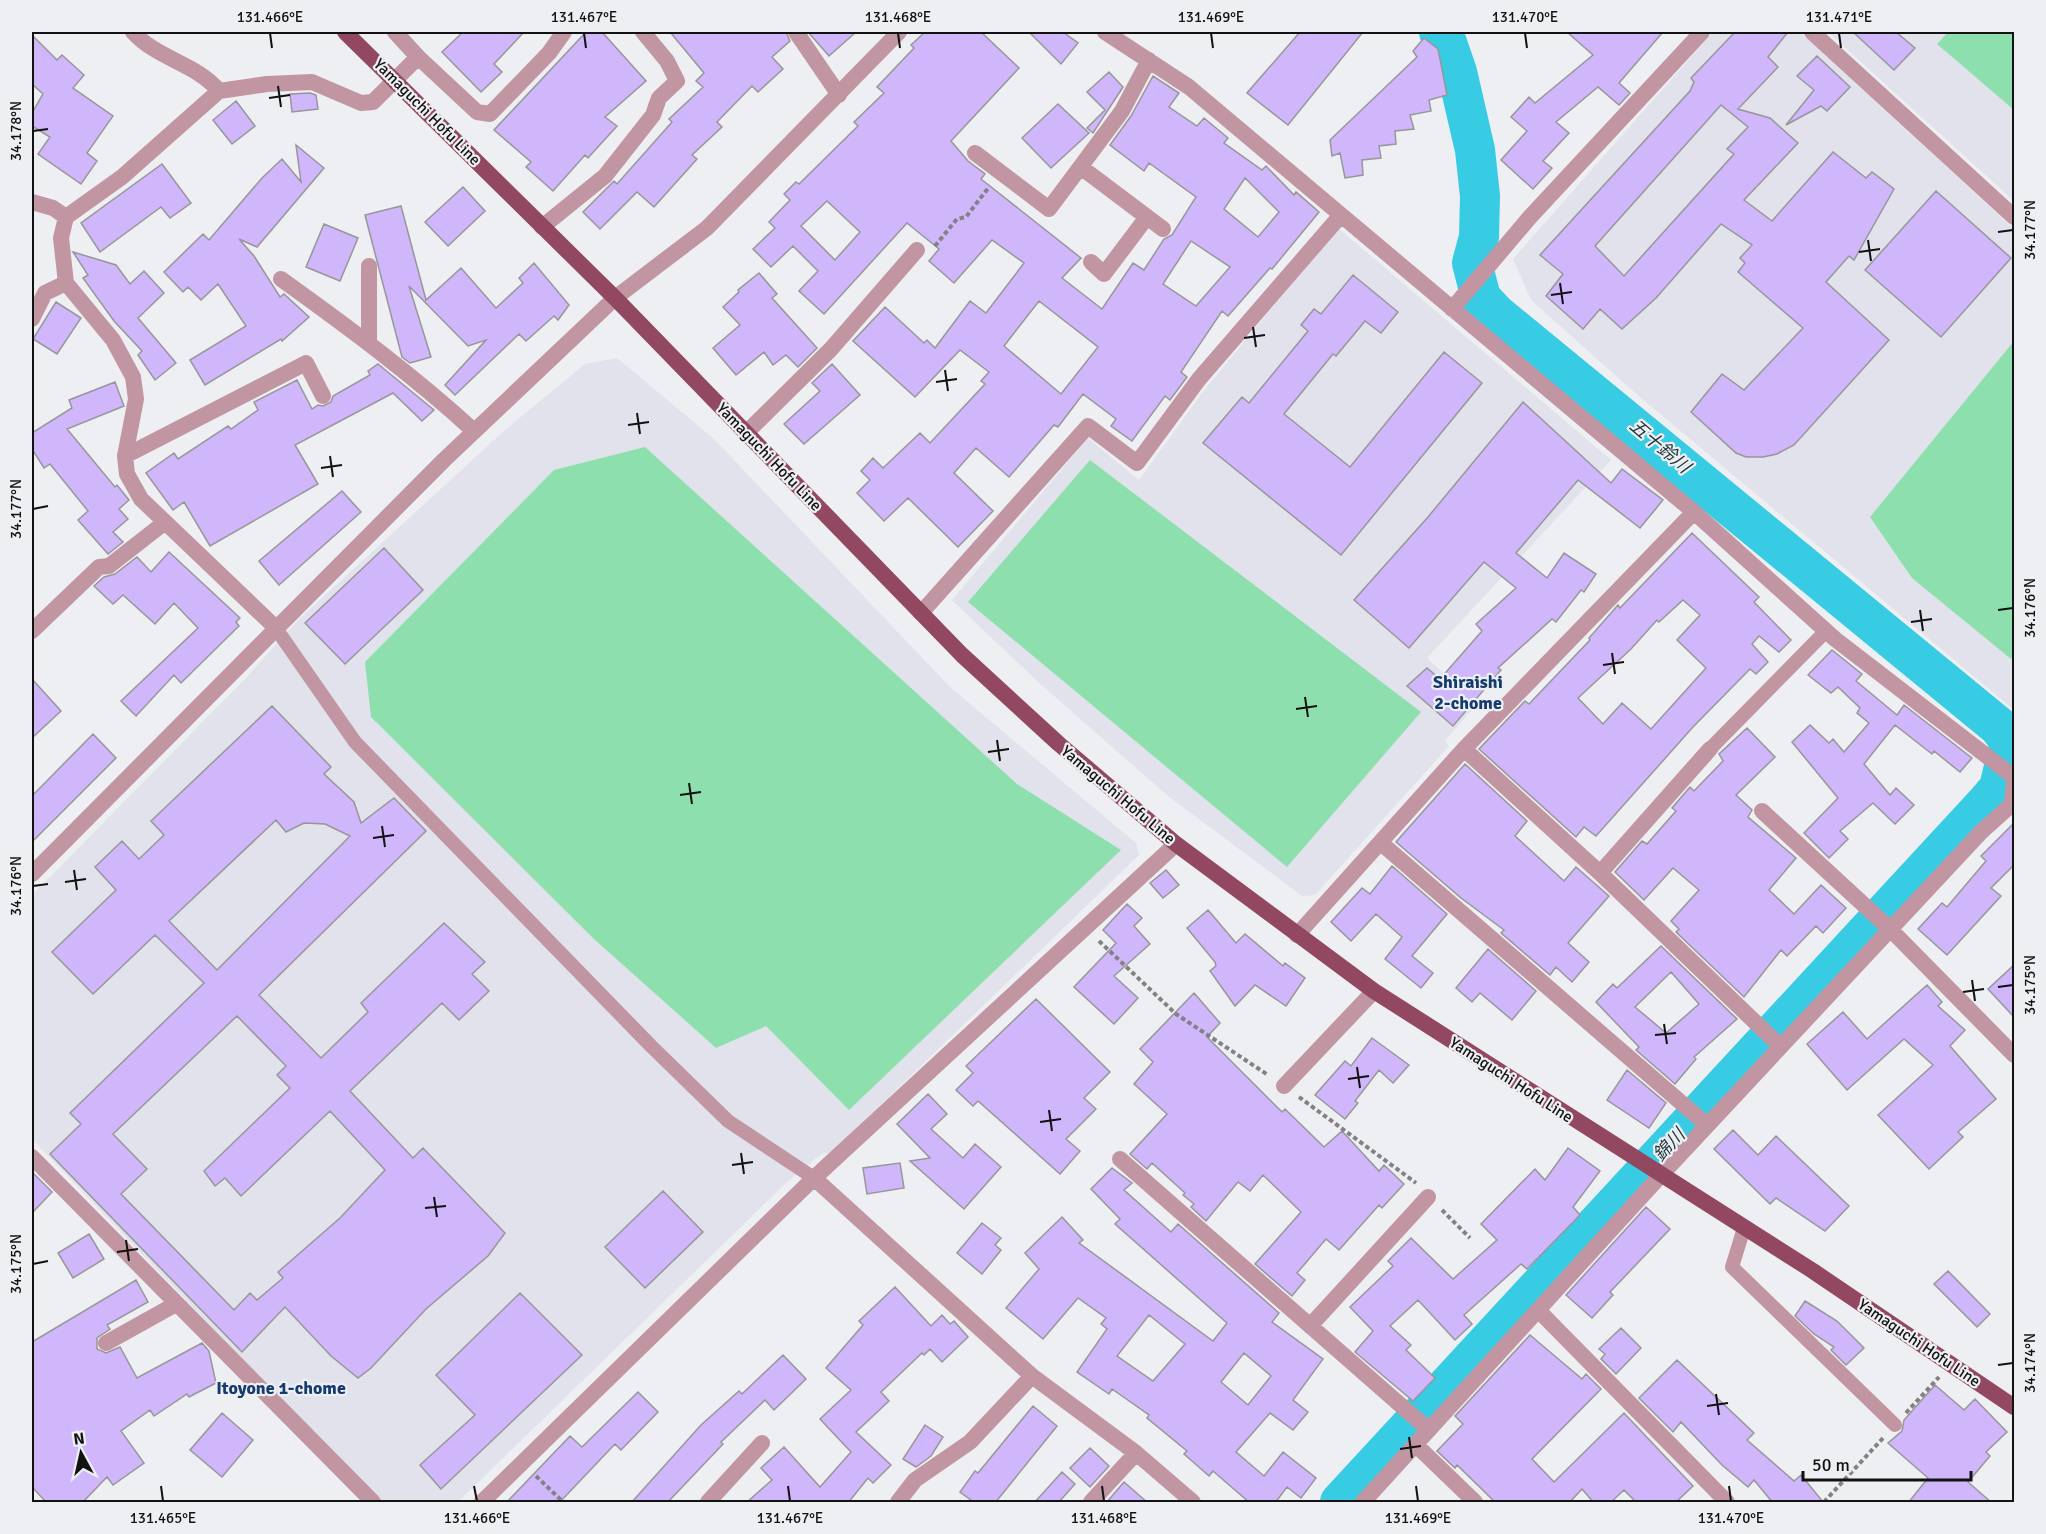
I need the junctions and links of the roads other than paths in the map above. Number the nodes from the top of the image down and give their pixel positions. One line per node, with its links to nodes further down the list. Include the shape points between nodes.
1 (133, 32): 14 (street, via 151,48 198,72)
2 (345, 32): 13 (main road, Yamaguchi Hofu Line)
3 (394, 32): 11 (street)
4 (564, 32): 11 (street, via 490,114 477,112)
5 (643, 32): 23 (street, via 667,61 677,81 659,98 653,115 605,176)
6 (796, 32): 15 (street)
7 (899, 32): 15 (street)
8 (1105, 32): 12 (street)
9 (1702, 32): 31 (street)
10 (1812, 32): 22 (street)
11 (418, 57): 13 (street)
12 (1149, 60): 17 (street, via 1122,111); 19 (street, via 1189,87)
13 (395, 81): 14 (street, via 373,102 361,103 312,82); 23 (main road, Yamaguchi Hofu Line)
14 (219, 91): 20 (street, via 122,177)
15 (839, 95): 30 (street, via 707,228)
16 (975, 153): 17 (street, via 1048,209)
17 (1082, 168): 21 (street)
18 (32, 202): 20 (street)
19 (1341, 215): 31 (street); 40 (street, via 1200,379 1137,463 1088,426)
20 (66, 217): 29 (street, via 61,238)
21 (1147, 217): 24 (street); 26 (street, via 1104,273)
22 (2014, 217)
23 (542, 227): 30 (main road, Yamaguchi Hofu Line)
24 (1163, 229)
25 (918, 250): 36 (street, via 831,349)
26 (1090, 262)
27 (369, 266): 33 (street)
28 (281, 279): 33 (street)
29 (66, 283): 32 (street, via 45,293); 37 (street, via 113,340 133,377 136,399)
30 (615, 298): 35 (street); 36 (main road, Yamaguchi Hofu Line)
31 (1458, 302): 38 (street)
32 (32, 319)
33 (369, 343): 35 (street)
34 (323, 396): 37 (street, via 306,363)
35 (474, 431): 41 (street)
36 (746, 433): 40 (main road, Yamaguchi Hofu Line)
37 (125, 456): 39 (street, via 127,474 141,499)
38 (1694, 512): 43 (street); 44 (street)
39 (164, 523): 41 (street); 42 (street, via 109,566 99,567)
40 (921, 613): 50 (main road, Yamaguchi Hofu Line, via 1059,744)
41 (275, 627): 52 (street); 63 (lane, via 354,742 643,1038 728,1121)
42 (32, 631)
43 (1826, 631): 45 (lane); 46 (street)
44 (1464, 749): 49 (street); 51 (street)
45 (1710, 749): 51 (street)
46 (2014, 778): 47 (street)
47 (2013, 806): 53 (street, via 1981,832)
48 (1762, 811): 53 (street)
49 (1381, 843): 54 (street); 59 (street)
50 (1176, 844): 54 (main road, Yamaguchi Hofu Line); 63 (street)
51 (1600, 873): 56 (street)
52 (32, 874)
53 (1890, 929): 56 (street); 57 (street)
54 (1297, 935): 55 (main road, Yamaguchi Hofu Line)
55 (1374, 991): 58 (street); 62 (main road, Yamaguchi Hofu Line)
56 (1780, 1046): 59 (street)
57 (2014, 1055)
58 (1284, 1086)
59 (1707, 1125): 62 (street)
60 (32, 1157): 66 (street)
61 (1120, 1159): 68 (street)
62 (1659, 1174): 65 (main road, Yamaguchi Hofu Line); 67 (street)
63 (814, 1178): 70 (street); 78 (street)
64 (1428, 1197): 68 (street)
65 (1744, 1228): 71 (main road, Yamaguchi Hofu Line); 72 (lane, via 1732,1267)
66 (176, 1304): 69 (street); 77 (street)
67 (1538, 1310): 73 (street); 85 (street)
68 (1310, 1326): 73 (street)
69 (106, 1344)
70 (1032, 1376): 76 (street); 80 (street, via 970,1442 915,1480)
71 (2014, 1407)
72 (1895, 1425)
73 (1429, 1430): 75 (street)
74 (762, 1443): 79 (street)
75 (1416, 1445): 83 (street); 84 (street)
76 (1136, 1453): 81 (street); 82 (street)
77 (373, 1503)
78 (482, 1503)
79 (708, 1503)
80 (898, 1503)
81 (1091, 1503)
82 (1193, 1503)
83 (1363, 1503)
84 (1475, 1503)
85 (1727, 1503)

